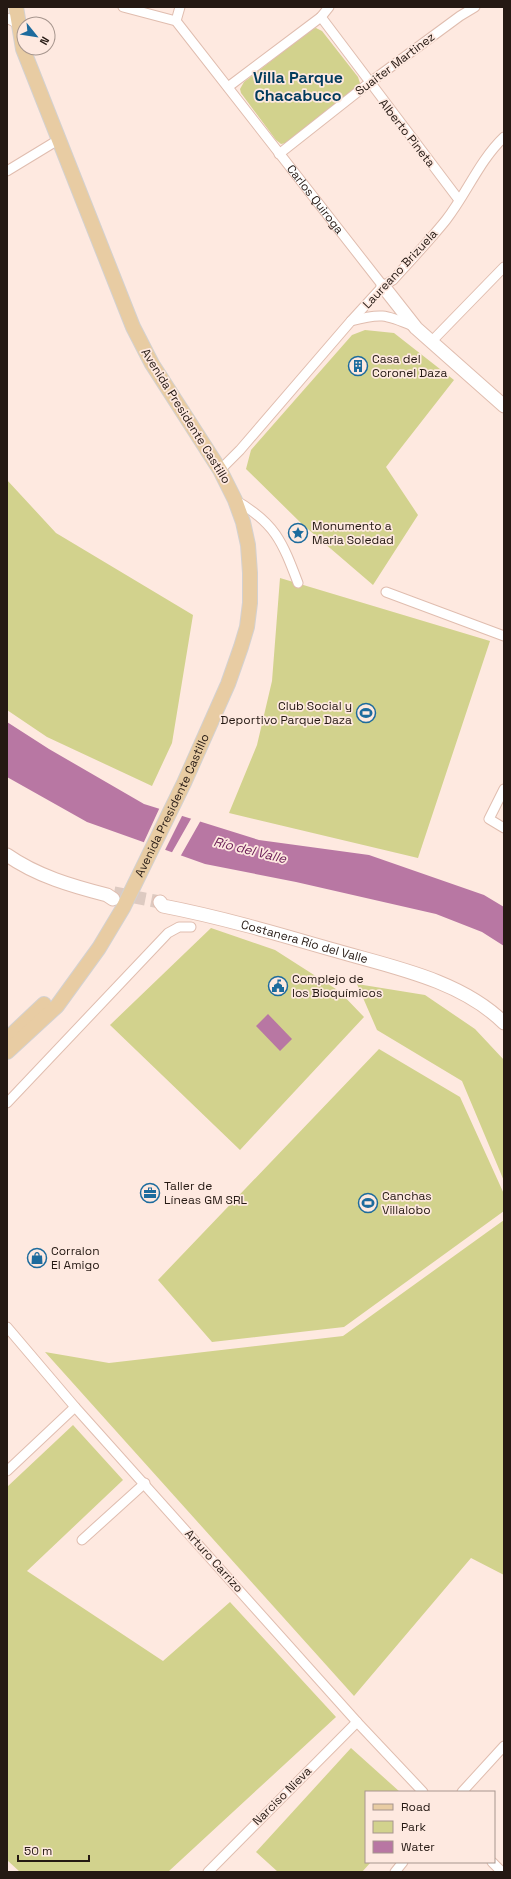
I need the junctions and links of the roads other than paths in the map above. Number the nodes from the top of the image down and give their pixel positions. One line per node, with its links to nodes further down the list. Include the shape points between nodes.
1 (16, 7): 7 (main road, Avenida Presidente Castillo)
2 (123, 7): 8 (street)
3 (180, 7): 8 (street)
4 (329, 7): 6 (street)
5 (475, 7): 9 (street, Suaiter Martinez)
6 (321, 18): 9 (street, Alberto Pineta); 10 (street)
7 (12, 21): 12 (main road, Avenida Presidente Castillo)
8 (176, 21): 10 (street, Carlos Quiroga)
9 (369, 83): 13 (street, Suaiter Martinez); 15 (street, Alberto Pineta)
10 (228, 87): 13 (street, Carlos Quiroga)
11 (504, 138): 15 (street, Laureano Brizuela, via 492,149)
12 (58, 140): 14 (street); 22 (main road, Avenida Presidente Castillo, via 141,344 171,396)
13 (279, 154): 17 (street, Carlos Quiroga)
14 (7, 172)
15 (459, 200): 17 (street, Laureano Brizuela, via 394,280)
16 (504, 268): 20 (street)
17 (383, 286): 18 (street, Laureano Brizuela); 19 (main road, Carlos Quiroga)
18 (351, 321): 19 (street, Laureano Brizuela, via 383,315); 22 (street, Laureano Brizuela)
19 (416, 328): 20 (main road, Carlos Quiroga)
20 (432, 341): 21 (main road, Carlos Quiroga)
21 (504, 406)
22 (220, 470): 23 (main road, Avenida Presidente Castillo)
23 (235, 500): 24 (street, via 255,512 270,526 287,553); 33 (main road, Avenida Presidente Castillo, via 248,545 250,573 247,628 241,647 228,684 135,886 109,932)
24 (298, 583)
25 (386, 592): 26 (street)
26 (504, 636)
27 (504, 789): 28 (street, via 489,819)
28 (504, 828)
29 (7, 856): 30 (main road, via 48,878)
30 (111, 895)
31 (160, 905): 34 (main road, Costanera Río del Valle, via 252,927 435,981 465,993 492,1010)
32 (191, 927): 37 (street, via 179,927 168,933)
33 (79, 974): 35 (main road, Avenida Presidente Castillo); 36 (main road, Avenida Presidente Castillo, via 57,1006)
34 (504, 1023)
35 (7, 1039)
36 (7, 1052)
37 (7, 1103)
38 (7, 1327): 39 (street, Arturo Carrizo)
39 (75, 1407): 40 (street); 41 (street, Arturo Carrizo)
40 (7, 1471)
41 (145, 1483): 42 (street); 43 (street, Arturo Carrizo)
42 (82, 1540)
43 (358, 1722): 45 (street, Arturo Carrizo); 49 (street, Narciso Nieva)
44 (504, 1746): 46 (street)
45 (422, 1791)
46 (463, 1791)
47 (402, 1863): 50 (street)
48 (493, 1863): 51 (street)
49 (208, 1872)
50 (395, 1872)
51 (502, 1872)

